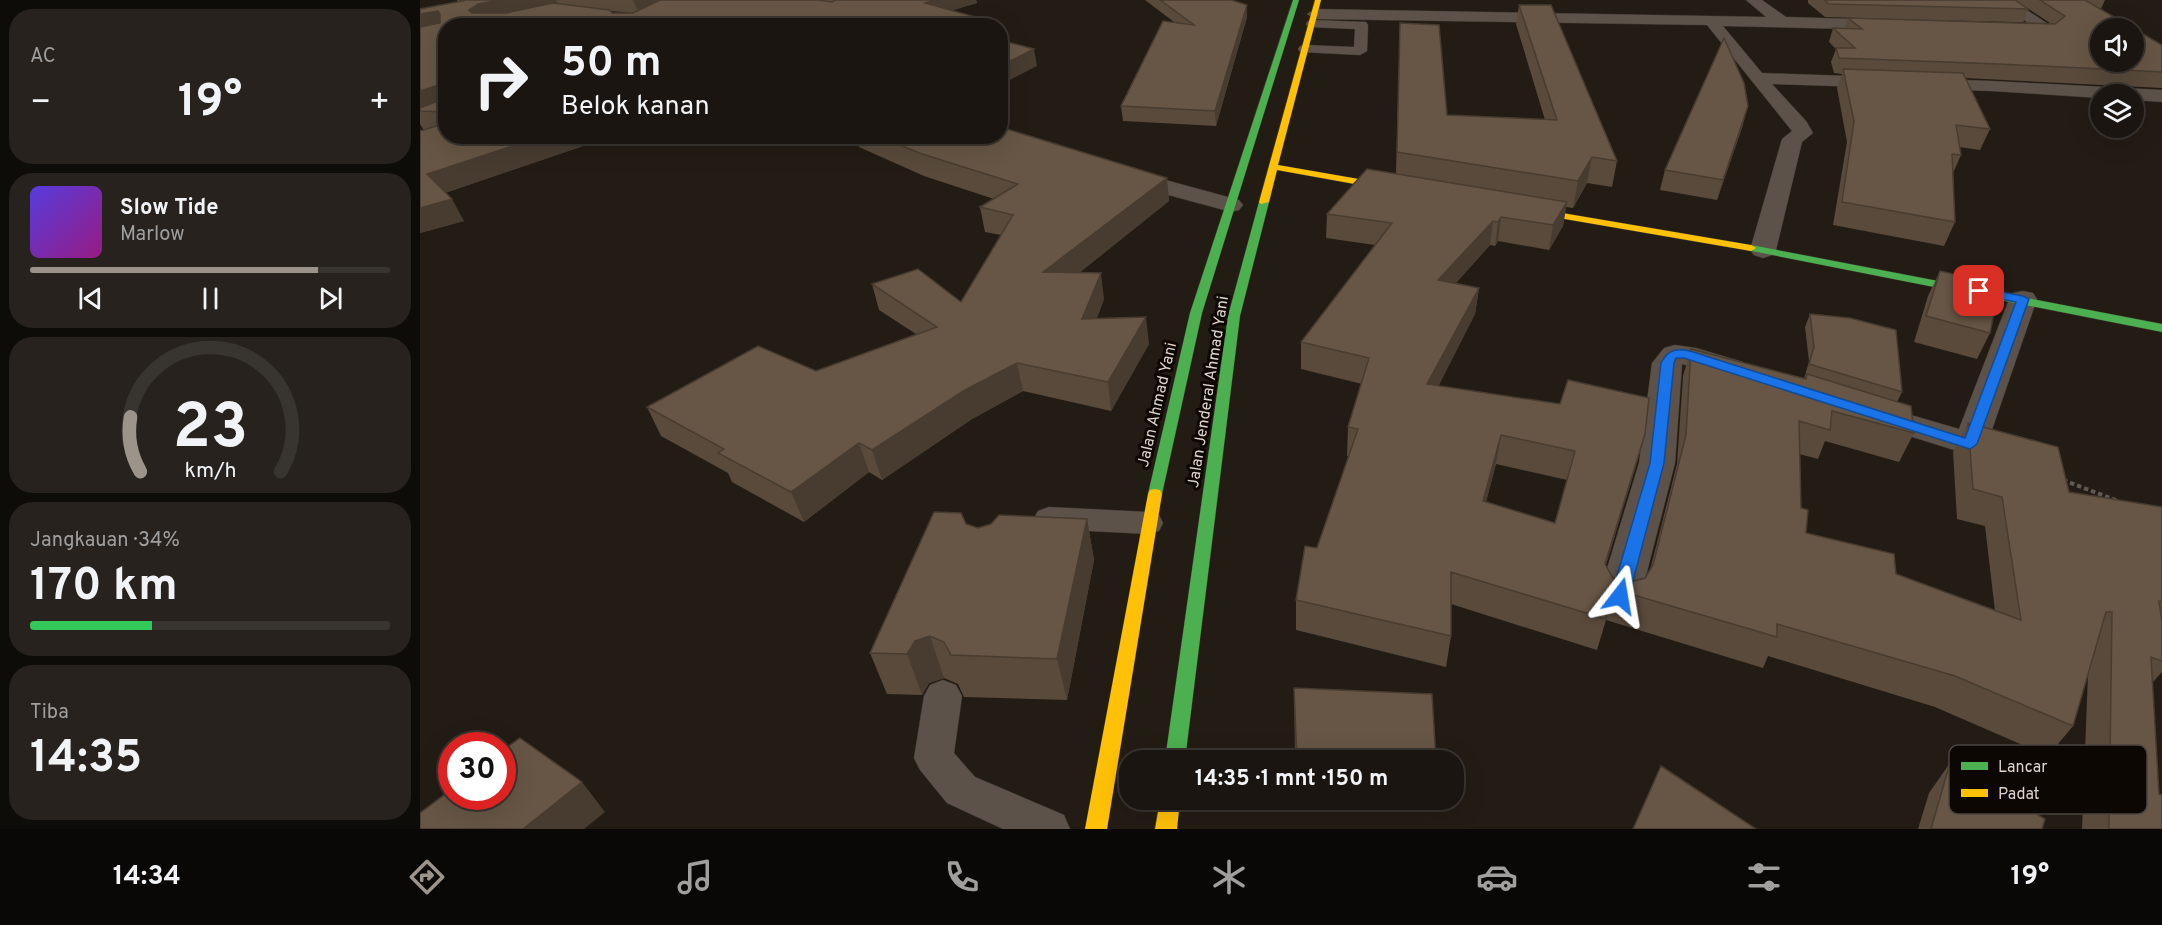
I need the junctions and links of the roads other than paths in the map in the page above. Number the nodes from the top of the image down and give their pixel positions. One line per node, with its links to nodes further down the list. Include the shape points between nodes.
1 (1296, 0): 15 (main road, Jalan Ahmad Yani)
2 (1753, 0): 6 (street)
3 (2002, 0): 8 (street, via 2049,30)
4 (1315, 12): 5 (street); 9 (main road, Jalan Jenderal Ahmad Yani); 9 (lane, via 1362,25 1360,51)
5 (1713, 22): 6 (street); 10 (street)
6 (1782, 22): 7 (street)
7 (1901, 25)
8 (2018, 29)
9 (1305, 49): 12 (main road, Jalan Jenderal Ahmad Yani)
10 (1757, 78): 11 (street); 17 (street, via 1803,133 1792,139)
11 (2162, 96)
12 (1274, 167): 14 (main road); 26 (main road, Jalan Jenderal Ahmad Yani, via 1234,316)
13 (1107, 171): 15 (street)
14 (1412, 191)
15 (1231, 205): 23 (main road, Jalan Ahmad Yani, via 1196,313)
16 (1506, 207): 17 (main road)
17 (1763, 250): 18 (main road)
18 (2023, 299): 19 (main road); 21 (street, via 1970,444)
19 (2162, 328)
20 (1765, 379): 24 (street, via 1685,354 1671,356 1657,463)
21 (1845, 405)
22 (1022, 521): 23 (lane, via 1029,517)
23 (1148, 523): 29 (main road, Jalan Ahmad Yani)
24 (1620, 596)
25 (943, 696): 28 (lane, via 934,758 961,790)
26 (1176, 750)
27 (1169, 810): 30 (main road)
28 (1049, 829)
29 (1096, 829)
30 (1166, 829)

